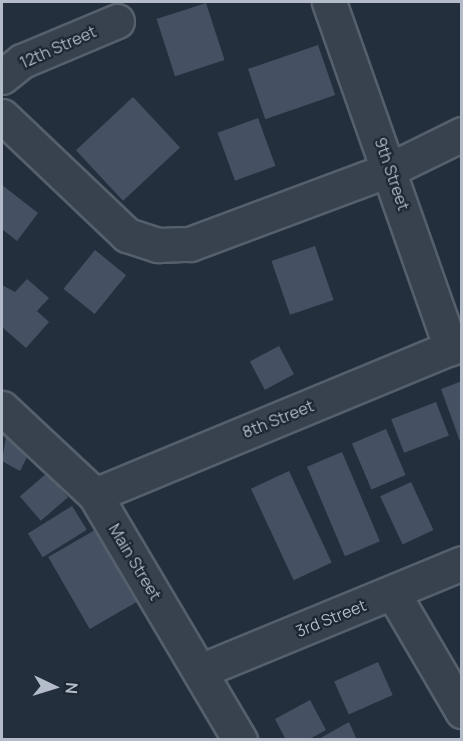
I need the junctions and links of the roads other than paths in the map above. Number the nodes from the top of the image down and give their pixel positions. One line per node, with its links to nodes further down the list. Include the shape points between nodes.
1 (329, 2): 6 (street, 9th Street)
2 (122, 19): 3 (street, 12th Street, via 22,61)
3 (2, 77)
4 (2, 116): 6 (street, via 127,235 158,245 190,244)
5 (462, 134): 6 (street)
6 (391, 169): 7 (street, 9th Street)
7 (456, 345): 9 (street, 8th Street)
8 (2, 408): 9 (street, Main Street)
9 (95, 495): 12 (street, Main Street)
10 (462, 563): 11 (street, 3rd Street)
11 (393, 593): 12 (street, 3rd Street); 13 (street)
12 (200, 671): 14 (street, Main Street)
13 (462, 711)
14 (240, 740)

